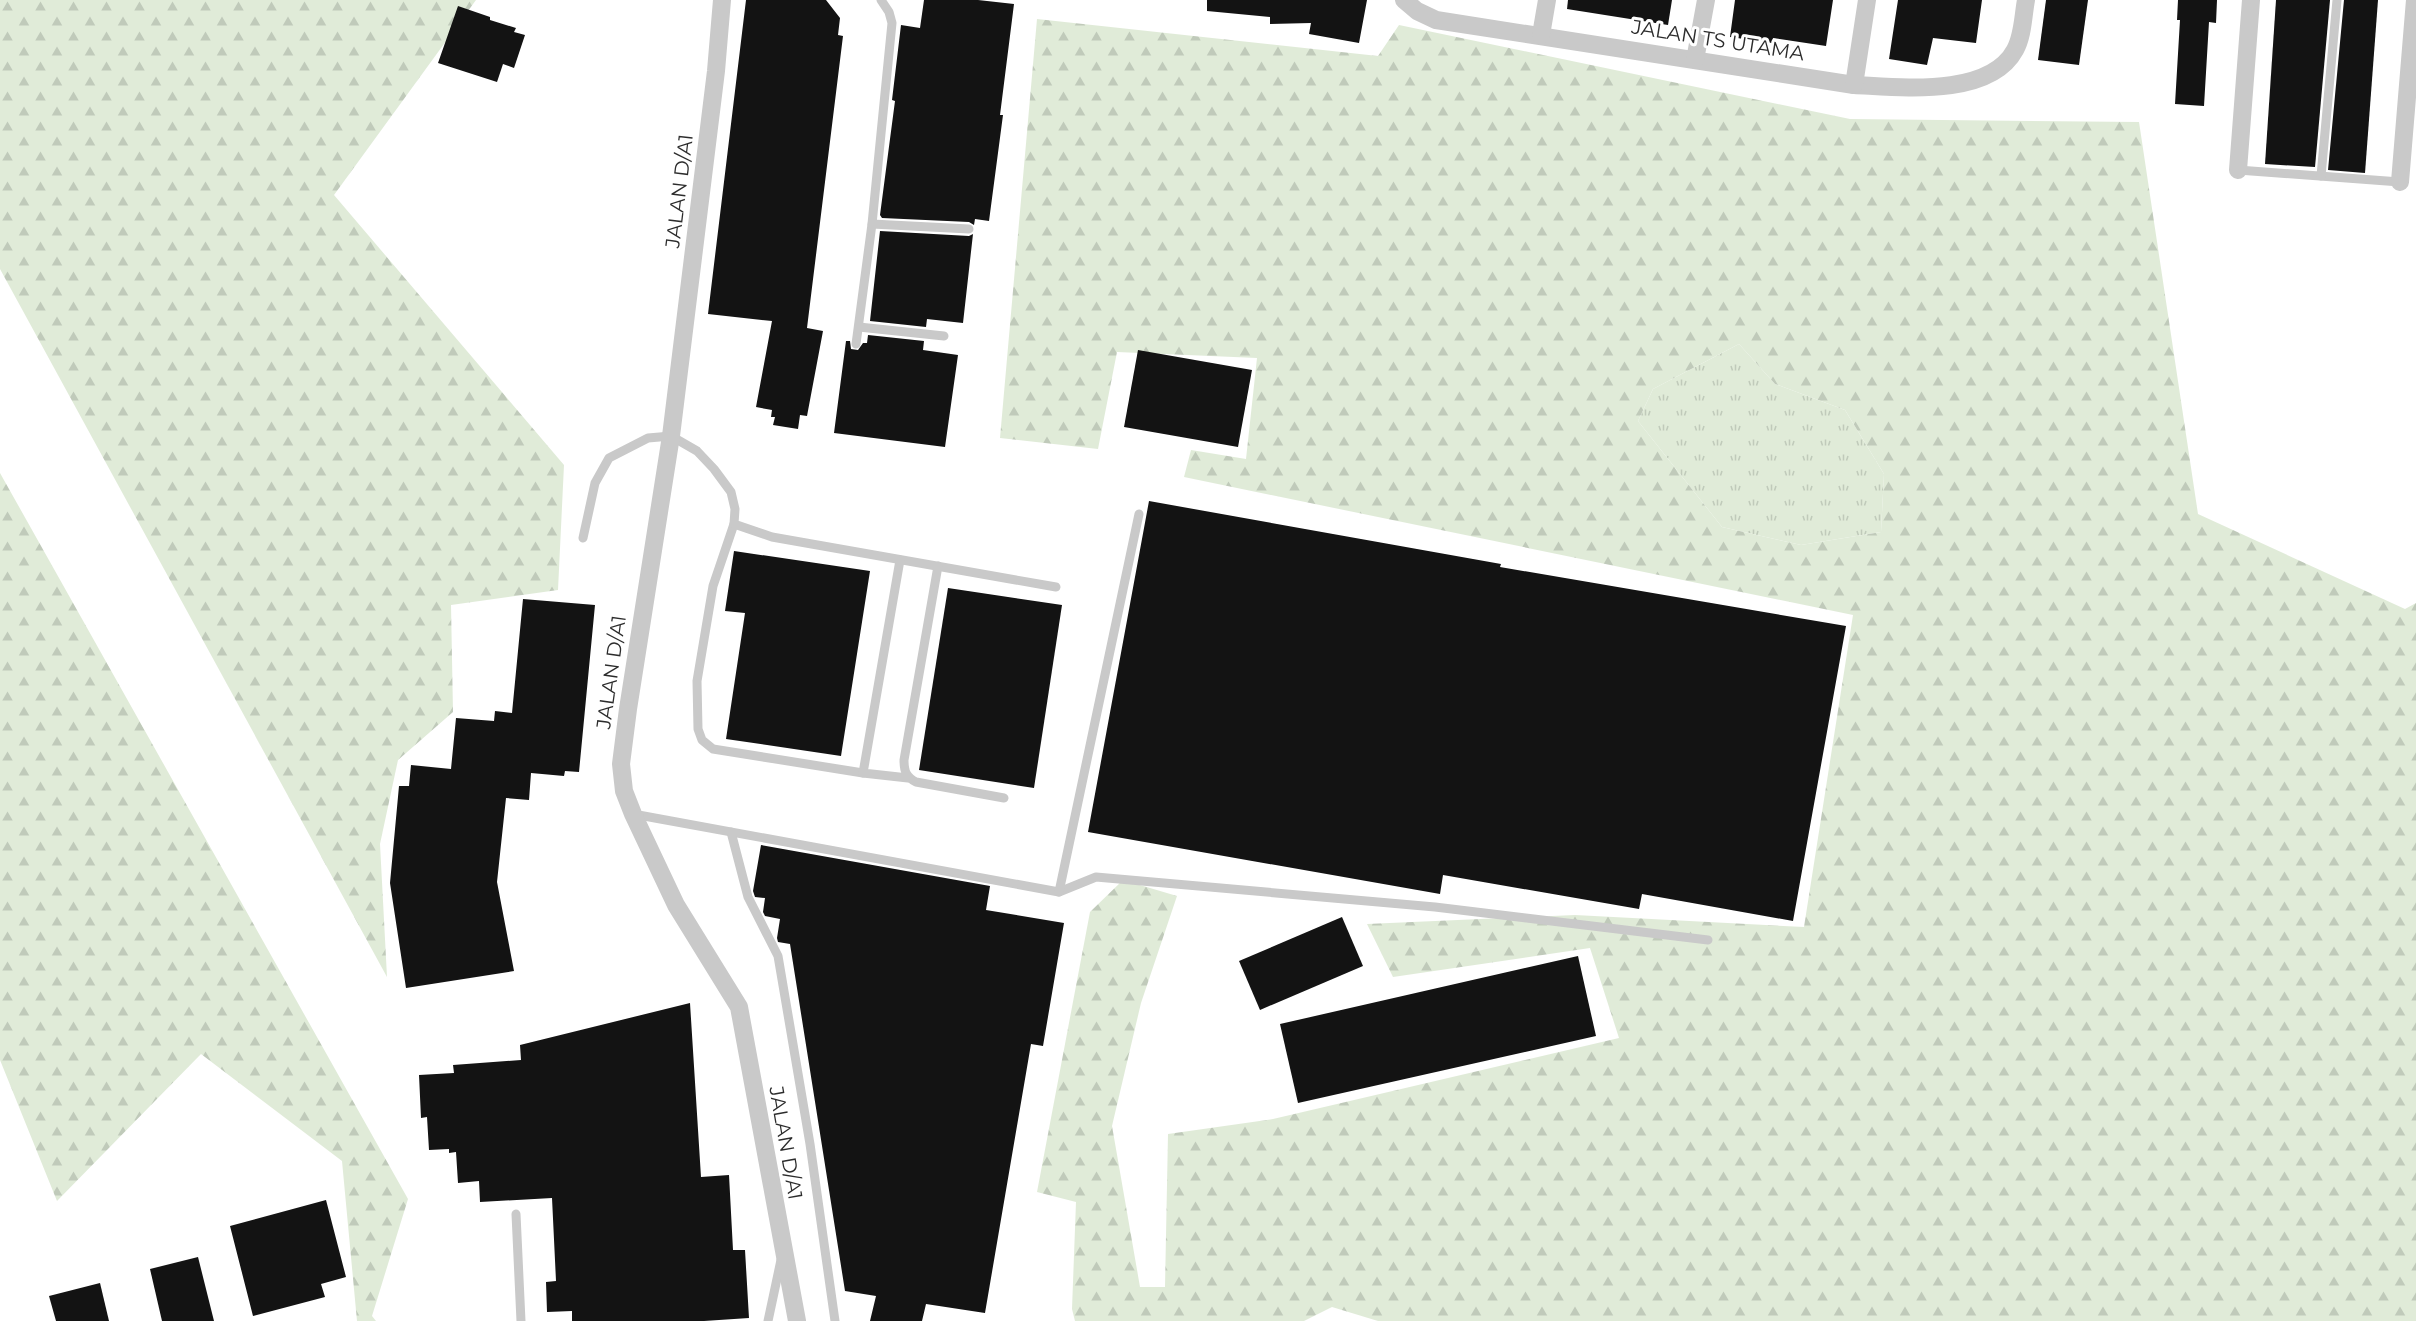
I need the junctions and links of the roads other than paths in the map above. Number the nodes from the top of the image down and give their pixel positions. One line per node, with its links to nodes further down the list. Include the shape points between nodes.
1 (722, 0): 22 (street, JALAN D/A1, via 717,70)
2 (881, 0): 17 (lane, via 892,23)
3 (1547, 0): 11 (street)
4 (1706, 0): 12 (street)
5 (1867, 0): 13 (street)
6 (2026, 0): 13 (street, JALAN TS UTAMA, via 2016,48 2009,60 1981,79 1896,87)
7 (2251, 0): 14 (street)
8 (2337, 0): 15 (lane)
9 (2415, 0): 16 (street)
10 (1410, 6): 11 (street, JALAN TS UTAMA, via 1437,20)
11 (1541, 34): 12 (street, JALAN TS UTAMA)
12 (1695, 60): 13 (street, JALAN TS UTAMA)
13 (1854, 85)
14 (2238, 170): 15 (lane)
15 (2321, 176): 16 (lane)
16 (2400, 182)
17 (873, 224): 18 (lane); 19 (lane)
18 (969, 229)
19 (859, 327): 20 (lane); 21 (lane)
20 (944, 336)
21 (856, 344)
22 (671, 436): 24 (lane, via 697,451 731,492); 25 (lane, via 648,438 609,458 595,483); 32 (street, JALAN D/A1, via 621,764 624,791)
23 (1139, 514): 34 (lane)
24 (734, 524): 26 (lane, via 772,537); 29 (lane, via 713,586 697,681 698,729 702,740 713,749)
25 (583, 538)
26 (900, 560): 27 (lane); 29 (lane)
27 (938, 566): 28 (lane); 30 (lane, via 904,760)
28 (1056, 587)
29 (863, 773): 30 (lane)
30 (908, 778): 31 (lane)
31 (1004, 798)
32 (633, 814): 33 (lane); 37 (street, JALAN D/A1, via 676,905 739,1007)
33 (731, 832): 34 (lane); 41 (lane, via 748,897 778,956)
34 (1059, 892): 35 (lane, via 1096,877 1435,907)
35 (1708, 940)
36 (516, 1214): 38 (lane)
37 (782, 1252): 39 (lane); 40 (street, JALAN D/A1)
38 (521, 1321)
39 (768, 1321)
40 (797, 1321)
41 (835, 1321)

